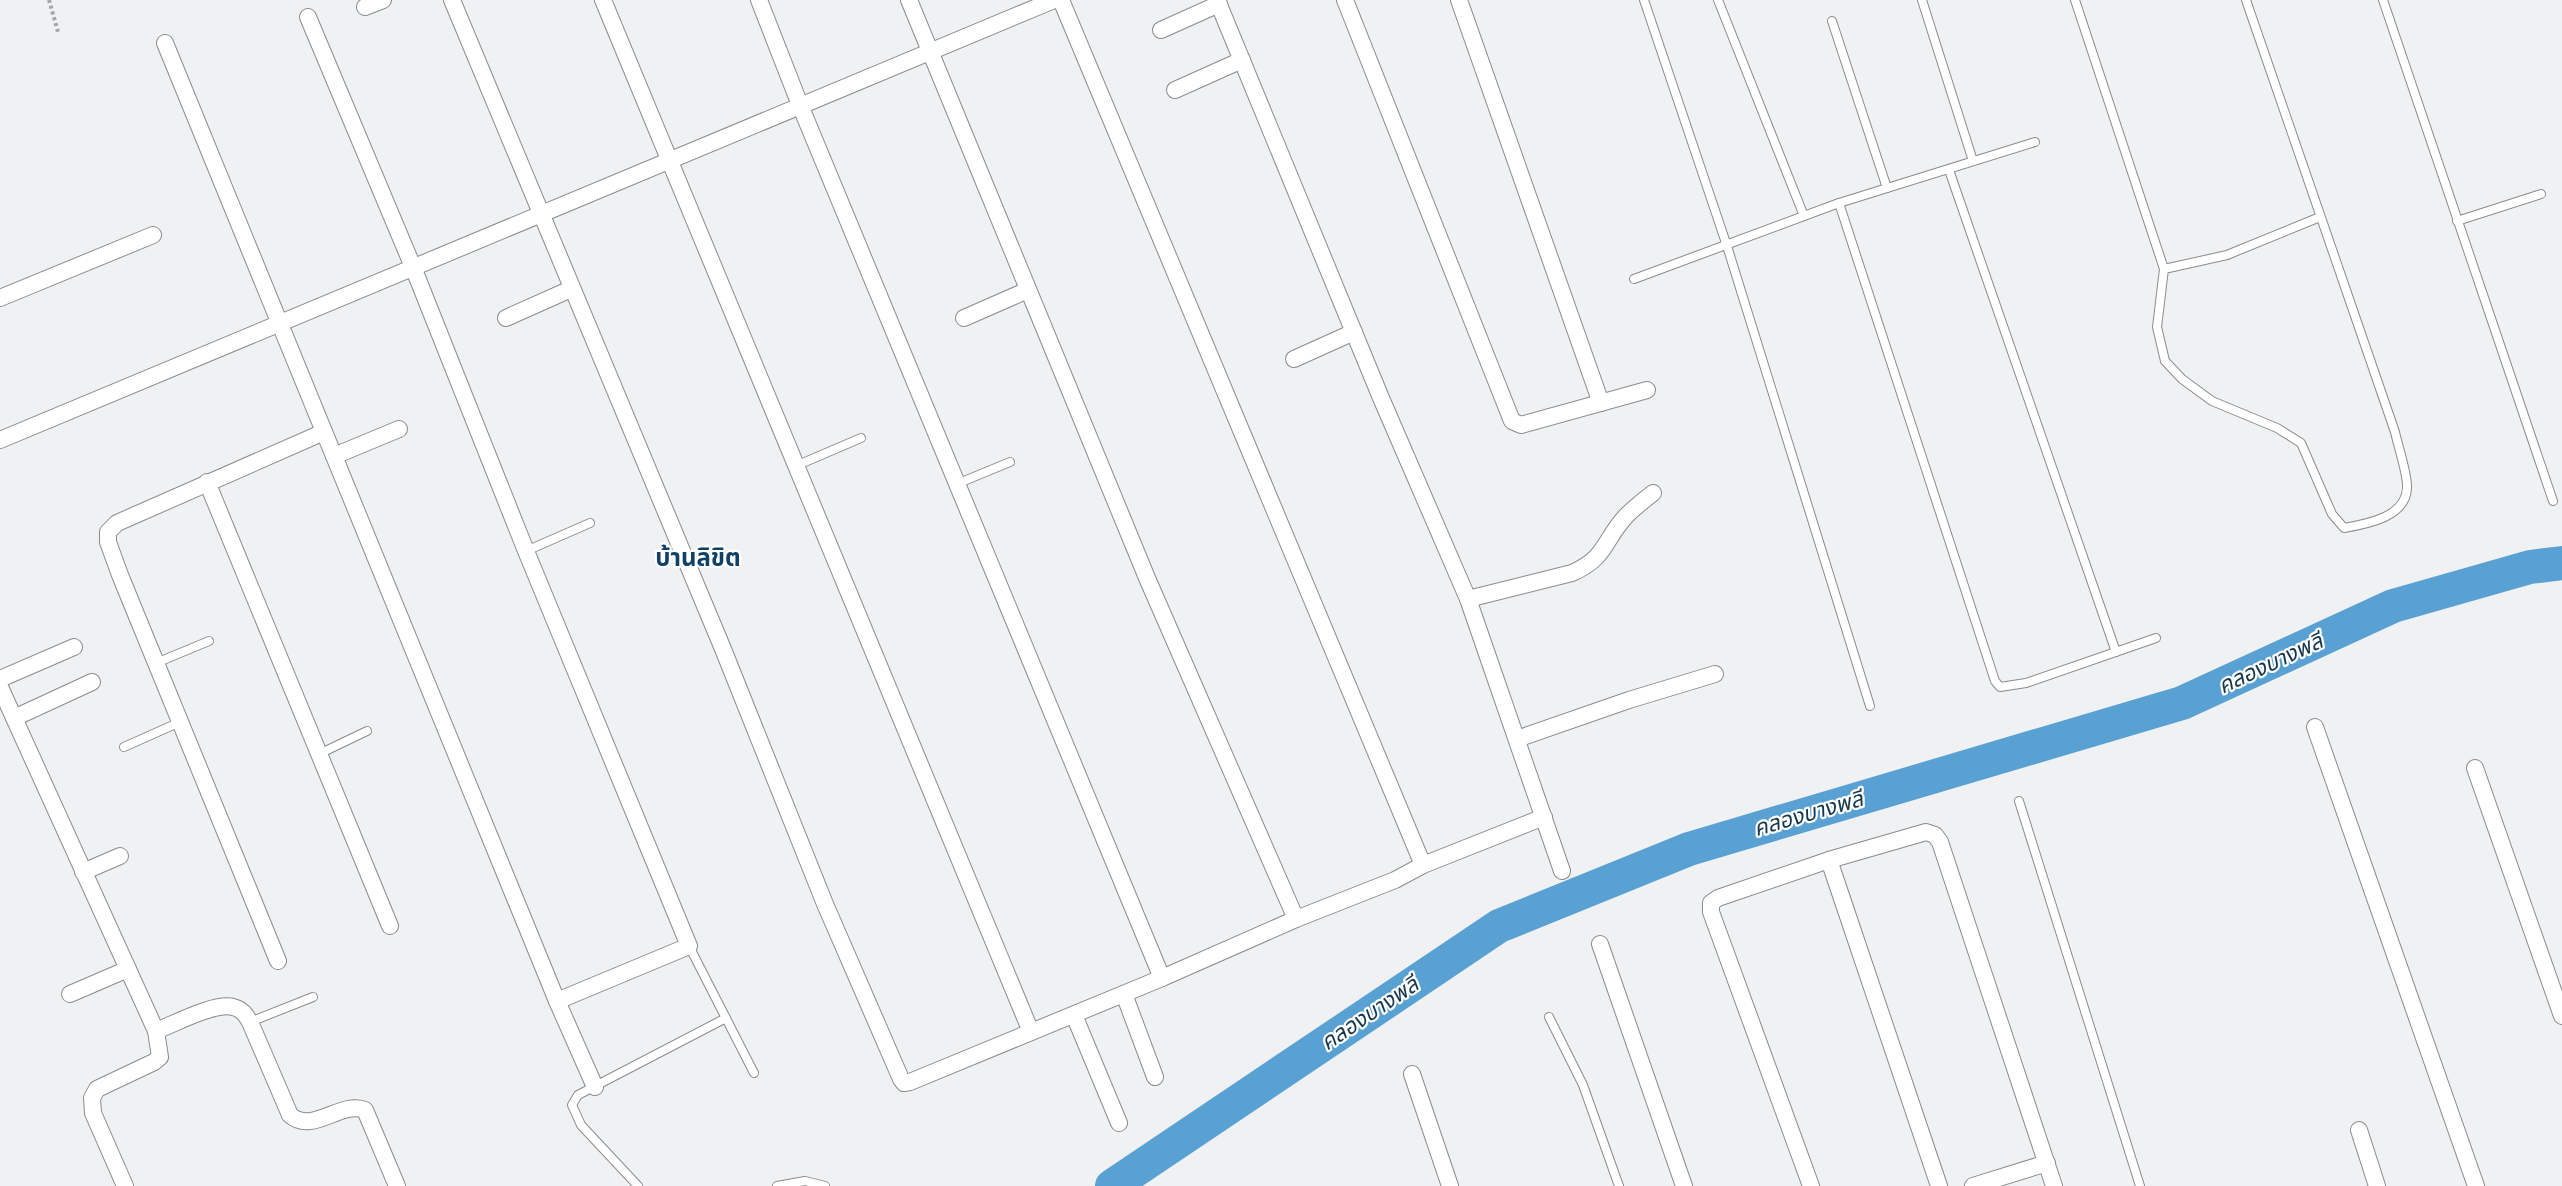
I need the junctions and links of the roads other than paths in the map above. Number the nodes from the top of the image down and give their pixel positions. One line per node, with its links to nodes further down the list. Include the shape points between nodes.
1 (383, 0): 17 (street)
2 (452, 0): 33 (street)
3 (603, 0): 27 (street)
4 (759, 0): 25 (street)
5 (909, 0): 22 (street)
6 (1054, 0): 22 (street)
7 (1061, 0): 88 (street)
8 (1345, 0): 51 (street, via 1512,421 1521,425)
9 (1459, 0): 51 (street)
10 (1644, 0): 38 (lane)
11 (1718, 0): 34 (lane)
12 (1922, 0): 28 (lane)
13 (2076, 0): 40 (lane)
14 (2246, 0): 35 (lane)
15 (2382, 0): 36 (lane)
16 (1218, 2): 20 (street); 23 (street)
17 (365, 7)
18 (308, 17): 39 (street)
19 (1832, 21): 30 (lane)
20 (1161, 30)
21 (165, 43): 47 (street)
22 (929, 52): 25 (street); 43 (street)
23 (1242, 60): 24 (street); 48 (street)
24 (1175, 90)
25 (800, 105): 27 (street); 60 (street)
26 (2035, 142): 28 (lane)
27 (670, 160): 33 (street); 58 (street)
28 (1973, 161): 29 (lane)
29 (1949, 170): 30 (lane); 69 (lane)
30 (1887, 188): 32 (lane)
31 (2541, 194): 36 (lane)
32 (1839, 203): 34 (lane); 69 (lane, via 1995,681 2000,687 2026,683)
33 (540, 214): 39 (street); 42 (street)
34 (1804, 216): 38 (lane)
35 (2320, 216): 40 (lane, via 2227,255); 40 (lane, via 2394,432 2407,488 2401,507 2385,517 2344,528 2332,514 2301,443 2277,428 2212,401 2164,361 2157,327)
36 (2457, 221): 62 (lane)
37 (153, 235): 44 (street)
38 (1727, 246): 41 (lane); 75 (lane)
39 (413, 267): 47 (street); 64 (street)
40 (2164, 269)
41 (1634, 279)
42 (572, 289): 45 (street); 108 (street, via 901,1079 910,1083)
43 (1028, 290): 46 (street); 91 (street, via 1147,578)
44 (0, 298)
45 (506, 318)
46 (964, 318)
47 (281, 322): 53 (street); 55 (street)
48 (1354, 332): 49 (street); 65 (street)
49 (1294, 359)
50 (1647, 390): 51 (street)
51 (1600, 404)
52 (399, 429): 56 (street)
53 (324, 432): 56 (street); 59 (street)
54 (861, 438): 58 (lane)
55 (0, 440)
56 (334, 456): 101 (street)
57 (1010, 462): 60 (lane)
58 (798, 465): 108 (street)
59 (207, 482): 70 (street, via 117,523 108,532 116,564); 82 (street)
60 (958, 483): 97 (street)
61 (1653, 493): 65 (street, via 1626,516 1597,559 1587,566)
62 (2553, 501)
63 (590, 523): 64 (lane)
64 (526, 551): 94 (street)
65 (1468, 599): 80 (street)
66 (2156, 638): 69 (lane)
67 (209, 641): 70 (lane)
68 (74, 647): 72 (street)
69 (2116, 652)
70 (156, 663): 77 (street)
71 (1715, 674): 80 (street)
72 (0, 679)
73 (92, 682): 76 (street)
74 (0, 687): 76 (street)
75 (1870, 706)
76 (14, 718): 90 (street)
77 (180, 722): 81 (lane); 95 (street)
78 (2314, 727): 130 (street)
79 (368, 731): 82 (lane)
80 (1517, 739): 85 (street)
81 (124, 747)
82 (320, 754): 92 (street)
83 (2475, 768): 103 (street)
84 (2019, 801): 128 (lane)
85 (1544, 817): 88 (street); 89 (street)
86 (120, 856): 90 (street)
87 (1829, 860): 115 (street, via 1926,832 1935,835); 124 (street, via 1711,903); 125 (street)
88 (1423, 865): 91 (street)
89 (1562, 871)
90 (83, 872): 96 (street)
91 (1296, 919): 97 (street)
92 (390, 926)
93 (1600, 944): 123 (street)
94 (689, 946): 101 (street); 105 (lane)
95 (278, 961)
96 (128, 969): 98 (street); 107 (street)
97 (1162, 978): 99 (street)
98 (70, 994)
99 (1124, 994): 102 (street); 111 (street)
100 (313, 997): 106 (lane)
101 (557, 1001): 112 (street)
102 (1074, 1015): 108 (street); 113 (street)
103 (2562, 1016)
104 (1549, 1017): 122 (lane, via 1583,1085)
105 (726, 1018): 109 (lane); 112 (lane)
106 (250, 1022): 107 (street, via 244,1012 221,1005); 117 (street, via 290,1115 302,1122 347,1110 365,1110)
107 (156, 1031): 116 (street, via 160,1057 97,1089 92,1098 93,1113)
108 (1031, 1032)
109 (754, 1073)
110 (1412, 1074): 121 (street)
111 (1155, 1077)
112 (595, 1087): 118 (lane, via 578,1095 572,1105 575,1114)
113 (1119, 1123)
114 (2359, 1130): 129 (street)
115 (2047, 1163): 126 (street); 127 (street)
116 (125, 1186)
117 (397, 1186)
118 (638, 1186)
119 (777, 1186): 120 (lane, via 805,1181)
120 (825, 1186)
121 (1450, 1186)
122 (1619, 1186)
123 (1684, 1186)
124 (1811, 1186)
125 (1939, 1186)
126 (1973, 1186)
127 (2054, 1186)
128 (2140, 1186)
129 (2377, 1186)
130 (2476, 1186)

